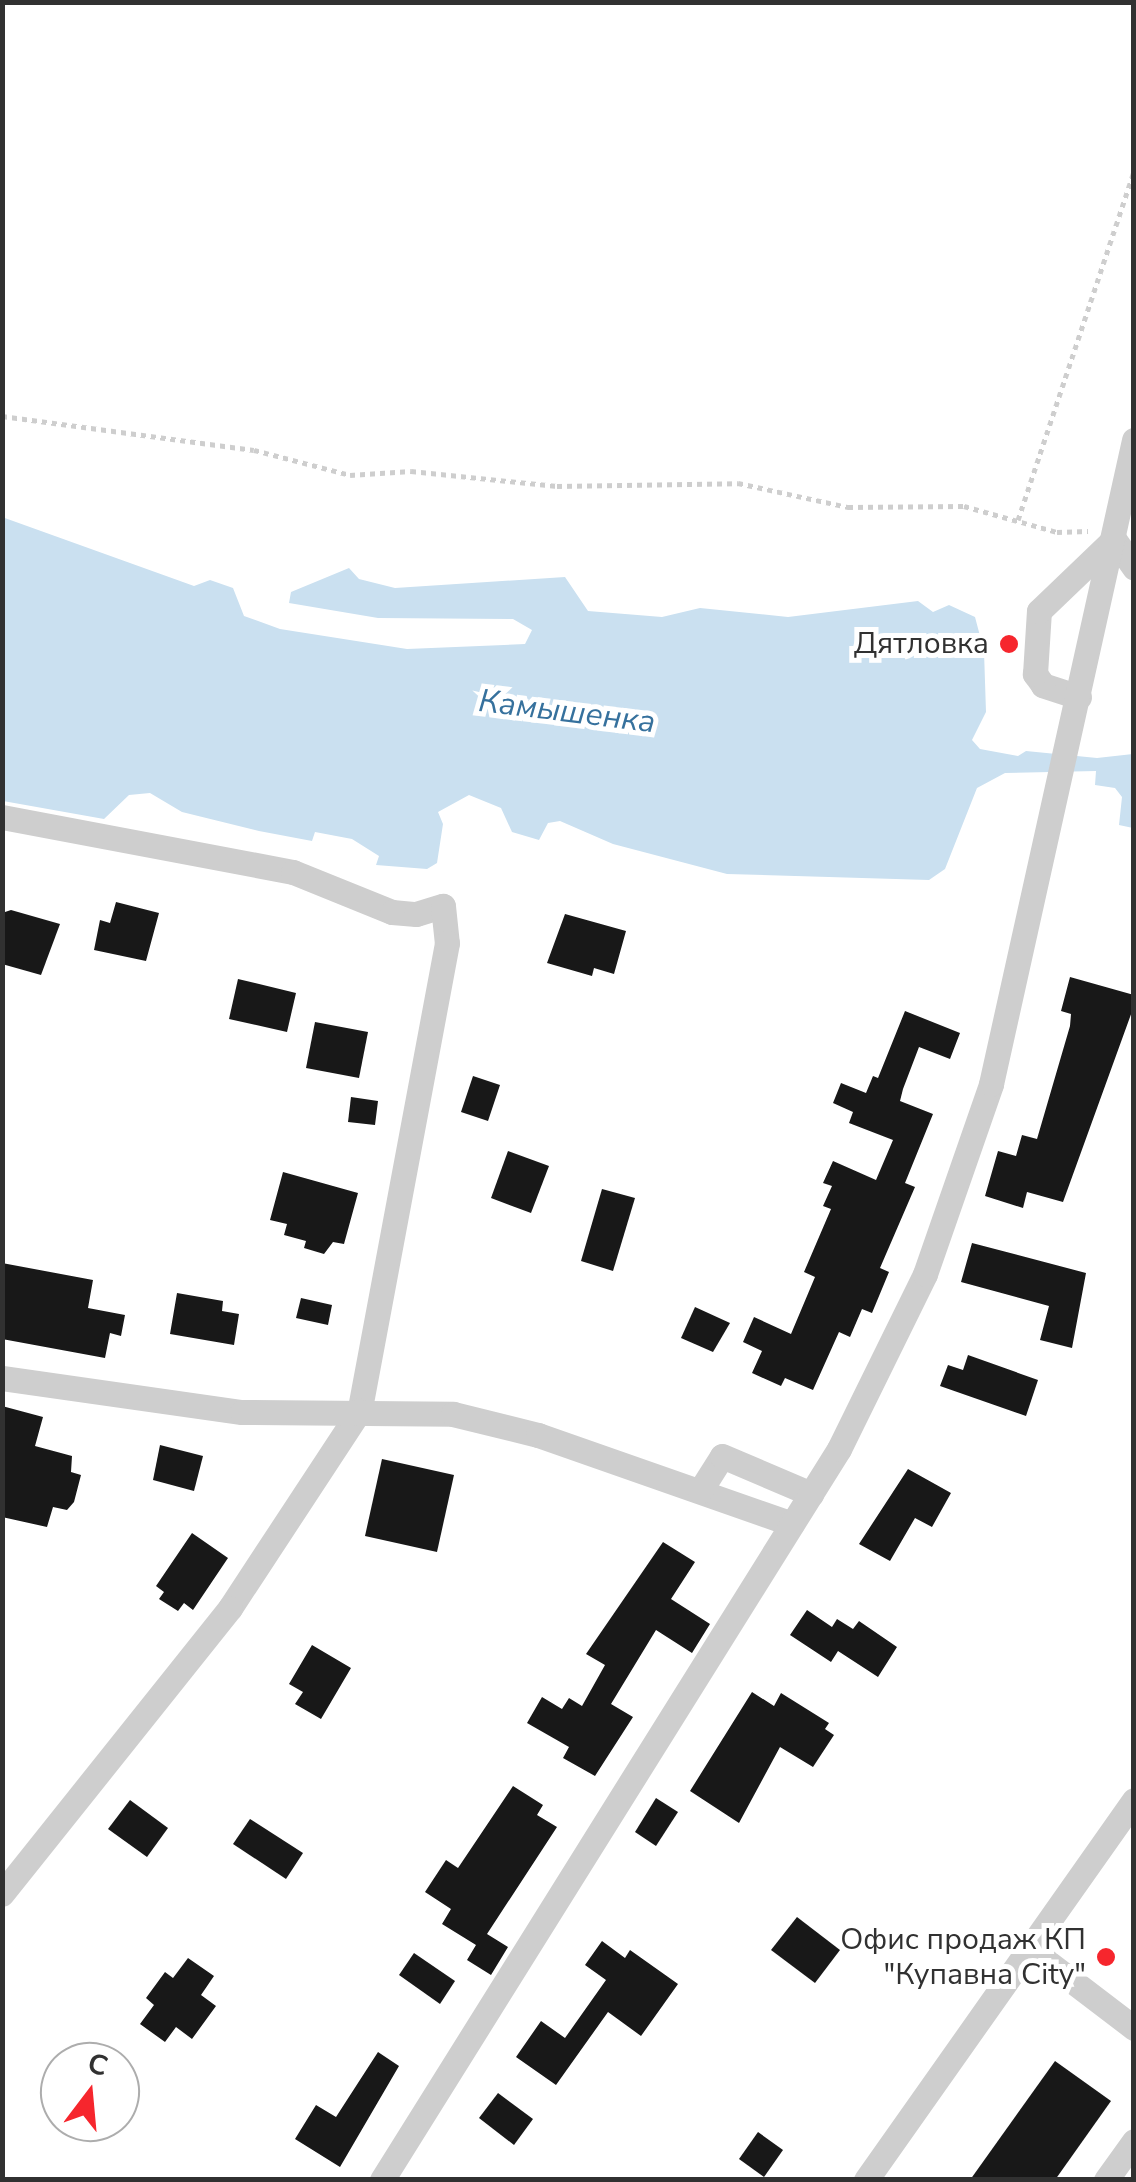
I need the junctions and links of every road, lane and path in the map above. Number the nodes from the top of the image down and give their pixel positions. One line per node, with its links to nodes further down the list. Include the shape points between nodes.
1 (1134, 170): 5 (path)
2 (2, 416): 5 (path, via 254,450 350,474 411,471 557,486 738,483 848,506 964,506)
3 (1134, 440): 4 (street)
4 (1120, 505): 5 (path, via 1096,530 1056,532); 6 (street)
5 (1018, 520)
6 (1114, 539): 7 (street); 8 (street); 8 (street, via 1039,612 1035,674 1044,685)
7 (1134, 568)
8 (1079, 697): 13 (street, via 991,1084 950,1213 866,1398)
9 (2, 817): 11 (street, via 293,872 392,912 443,906 448,943)
10 (2, 1378): 11 (street, via 242,1412)
11 (360, 1410): 12 (street, via 493,1422); 16 (street, via 230,1608)
12 (700, 1491): 13 (street, via 722,1456); 14 (street)
13 (811, 1494): 14 (street)
14 (792, 1524): 20 (street)
15 (1134, 1800): 17 (street)
16 (2, 1894)
17 (1030, 1948): 18 (street); 21 (street)
18 (1134, 2028)
19 (1134, 2141): 22 (street)
20 (382, 2180)
21 (866, 2180)
22 (1106, 2180)

